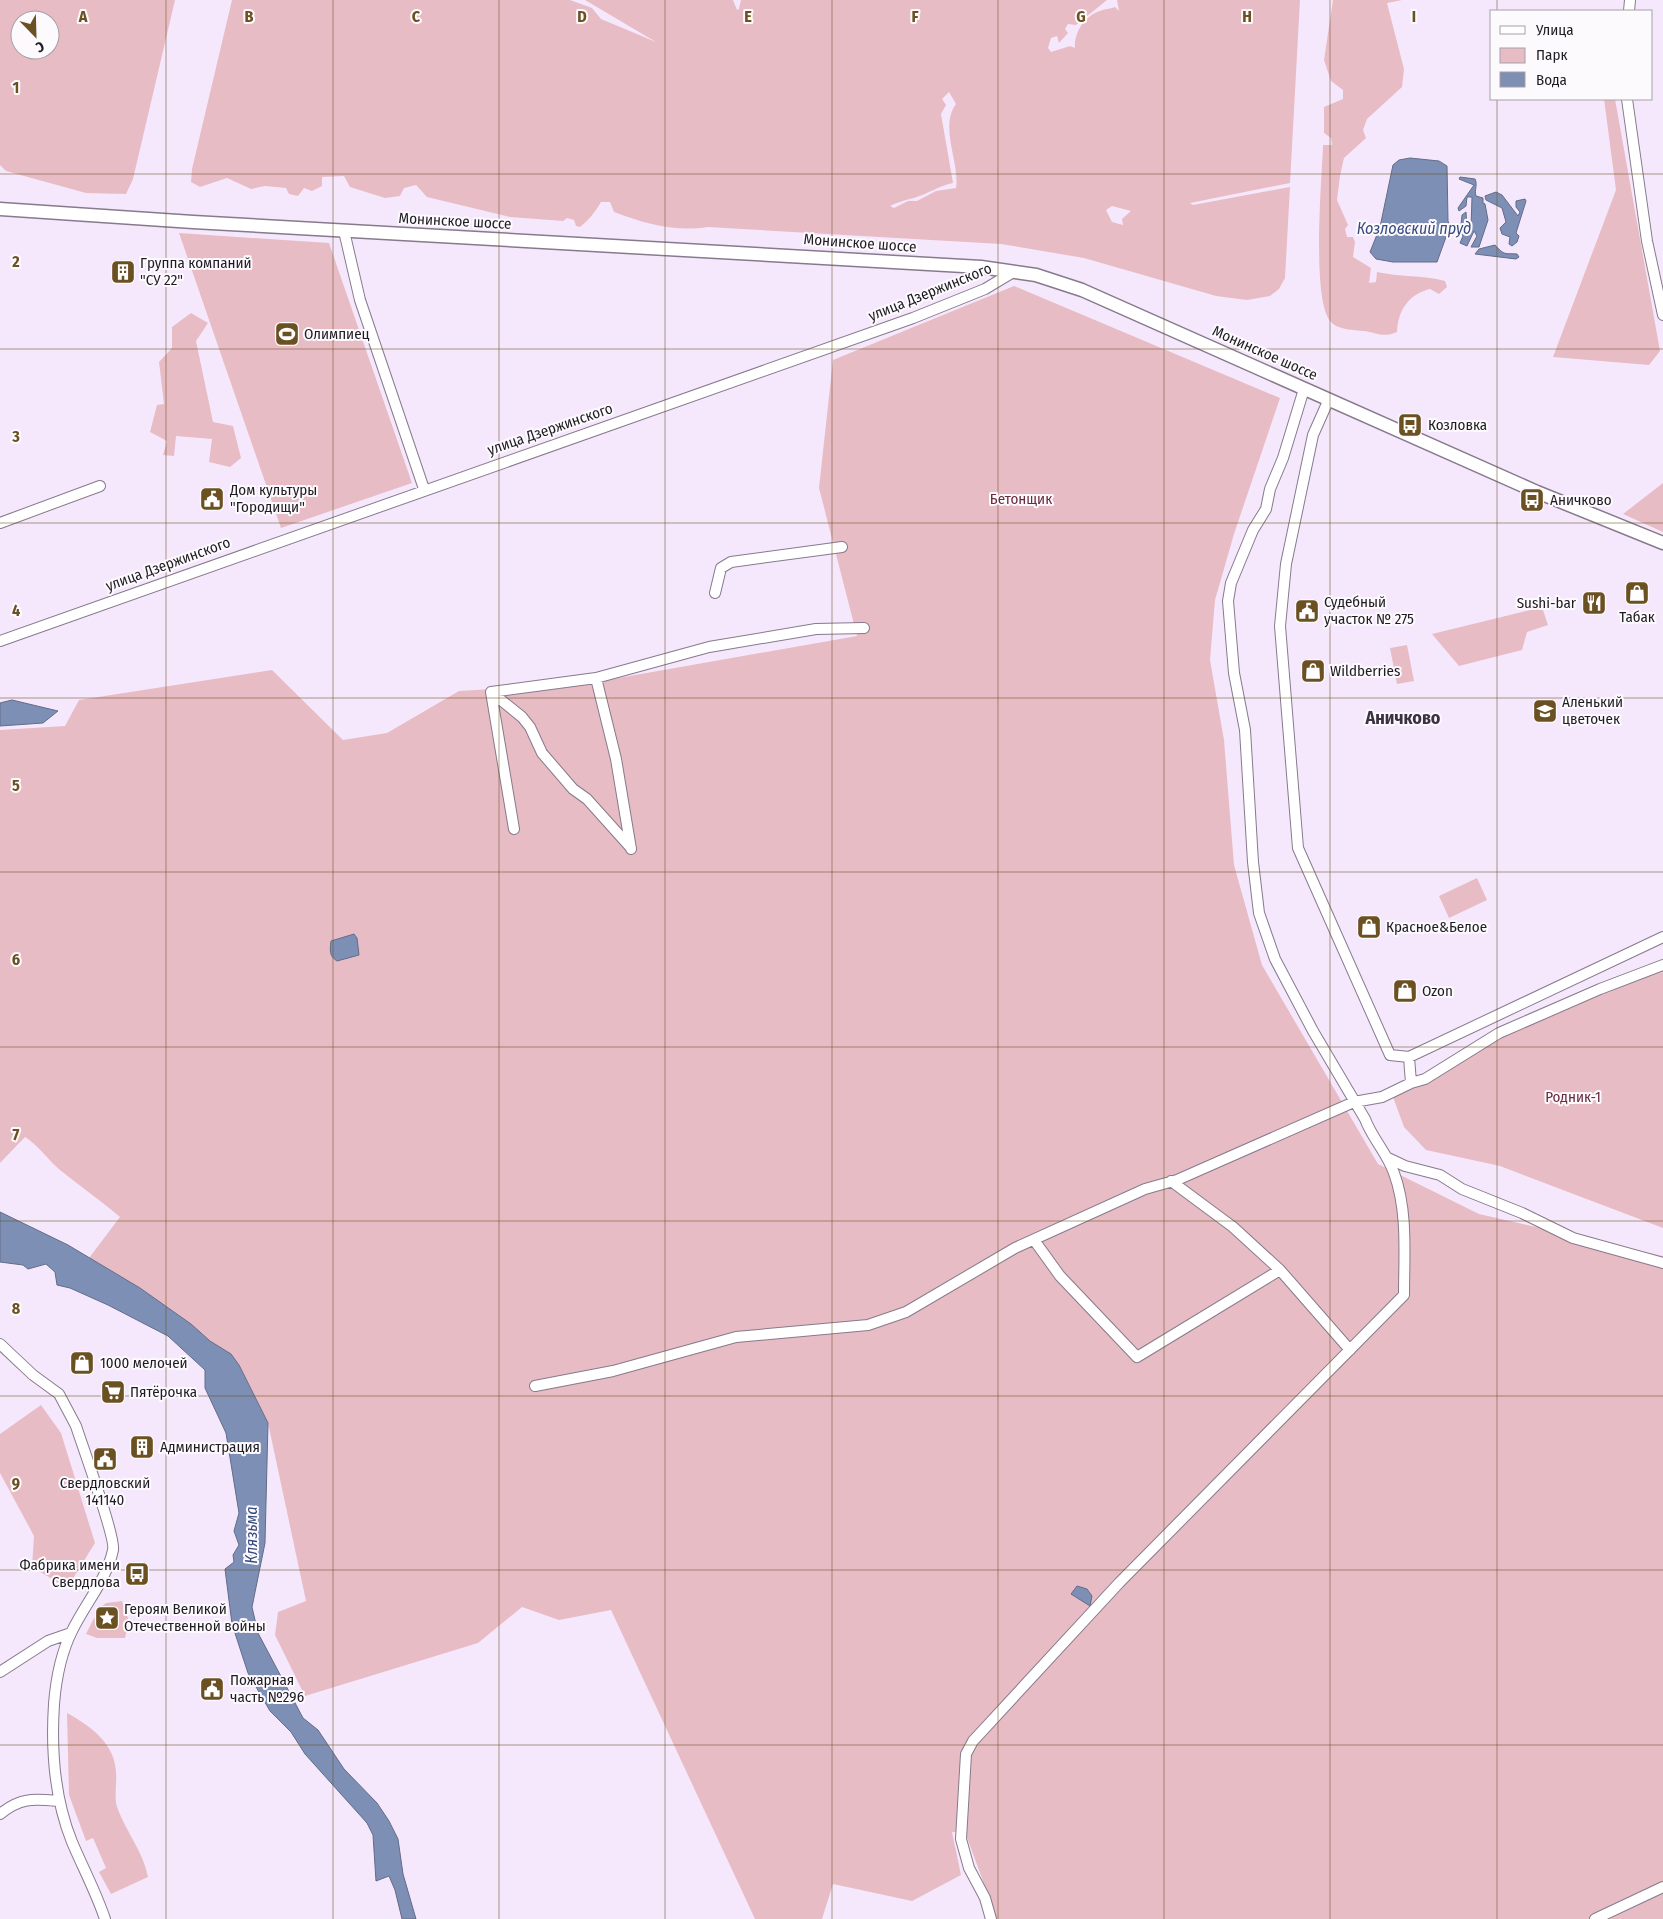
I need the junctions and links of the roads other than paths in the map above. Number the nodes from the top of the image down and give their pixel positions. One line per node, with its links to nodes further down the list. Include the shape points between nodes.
1 (1627, 100): 7 (street, via 1647,241)
2 (0, 209): 3 (main road, Монинское шоссе)
3 (344, 231): 4 (main road, Монинское шоссе); 11 (street, via 360,300)
4 (982, 267): 5 (main road, Монинское шоссе); 6 (street, via 985,282)
5 (1015, 271): 6 (street, улица Дзержинского); 8 (main road, Монинское шоссе, via 1057,280 1082,290)
6 (971, 294): 11 (street, улица Дзержинского, via 913,318)
7 (1663, 315)
8 (1304, 389): 9 (main road, Монинское шоссе); 25 (street, via 1266,508 1253,530 1228,601 1234,673 1245,730 1259,913 1275,959)
9 (1329, 399): 13 (main road, Монинское шоссе, via 1537,492); 23 (street, via 1313,435 1286,564 1280,626 1298,848 1390,1055)
10 (100, 486): 12 (street)
11 (424, 489): 17 (street, улица Дзержинского)
12 (0, 523)
13 (1663, 543)
14 (842, 547): 15 (street, via 731,562 721,568)
15 (715, 592)
16 (864, 628): 18 (street, via 816,629 709,647)
17 (0, 640)
18 (596, 678): 19 (street); 19 (street, via 616,759 631,849 542,753 522,716)
19 (491, 692): 20 (street)
20 (514, 829)
21 (1663, 937): 23 (street)
22 (1663, 965): 24 (street, via 1499,1033 1425,1080)
23 (1409, 1057): 24 (street)
24 (1411, 1083): 25 (street, via 1382,1097)
25 (1354, 1102): 26 (street); 27 (street)
26 (1388, 1158): 29 (street, via 1440,1175 1462,1189 1573,1238); 32 (street, via 1403,1220 1404,1295)
27 (1171, 1181): 28 (street, via 1145,1189); 30 (street, via 1233,1227)
28 (1034, 1240): 30 (street, via 1060,1276 1137,1357); 33 (street, via 886,1320 868,1325 736,1337 613,1371)
29 (1663, 1263)
30 (1280, 1270): 32 (street)
31 (0, 1344): 34 (street, via 58,1394 68,1410 76,1426 114,1548 100,1583)
32 (1350, 1350): 40 (street, via 1119,1582 973,1741 966,1754 961,1839 969,1868 985,1898)
33 (535, 1386)
34 (71, 1633): 35 (street, via 48,1641); 36 (street, via 58,1670 54,1703 53,1735)
35 (0, 1672)
36 (60, 1801): 37 (street, via 40,1798 18,1801); 39 (street, via 72,1843 97,1894)
37 (0, 1814)
38 (1663, 1886): 41 (street)
39 (105, 1919)
40 (991, 1919)
41 (1595, 1919)

